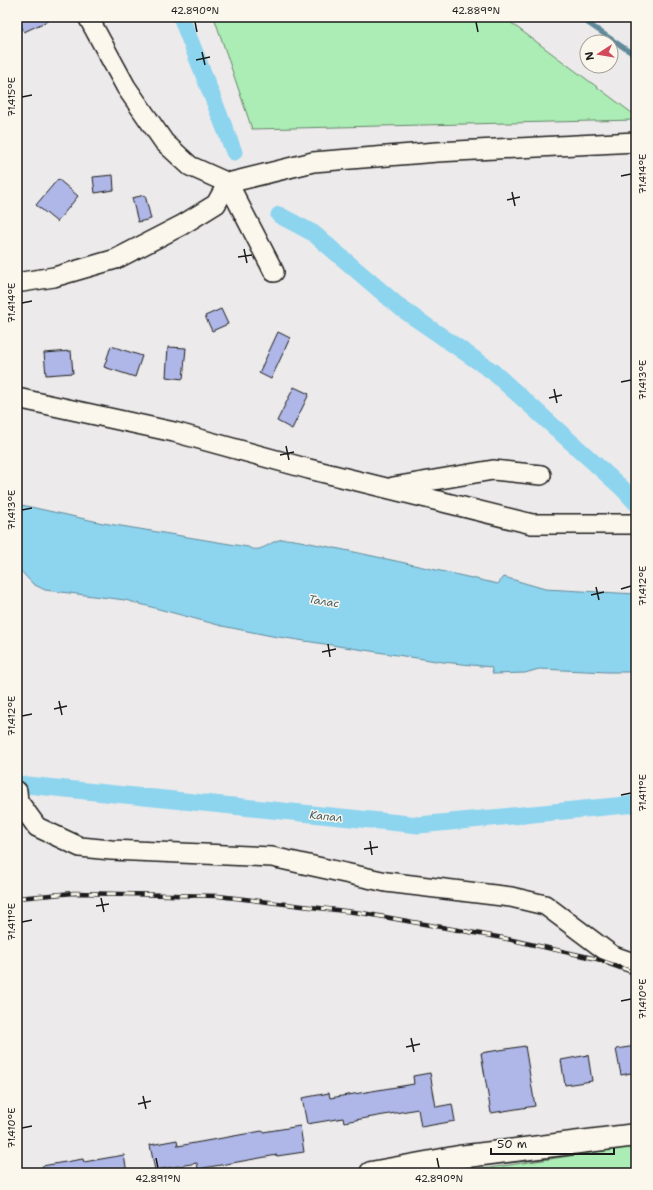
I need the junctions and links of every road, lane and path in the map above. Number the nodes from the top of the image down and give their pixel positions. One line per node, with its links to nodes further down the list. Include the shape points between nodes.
1 (88, 17): 3 (street, via 126,87 164,142 190,166)
2 (636, 142): 3 (street, via 437,152 313,162)
3 (228, 183): 4 (street); 5 (street, via 216,204 182,225 116,258 54,276)
4 (274, 272)
5 (17, 282)
6 (17, 398): 8 (street, via 174,432)
7 (541, 475): 8 (street, via 493,470)
8 (386, 488): 9 (street, via 532,524)
9 (636, 524)
10 (18, 796): 11 (street, via 37,827 80,847 272,857 386,882 511,897 545,905 613,956)
11 (636, 964)
12 (636, 1135): 13 (main road, via 459,1157)
13 (371, 1173)

